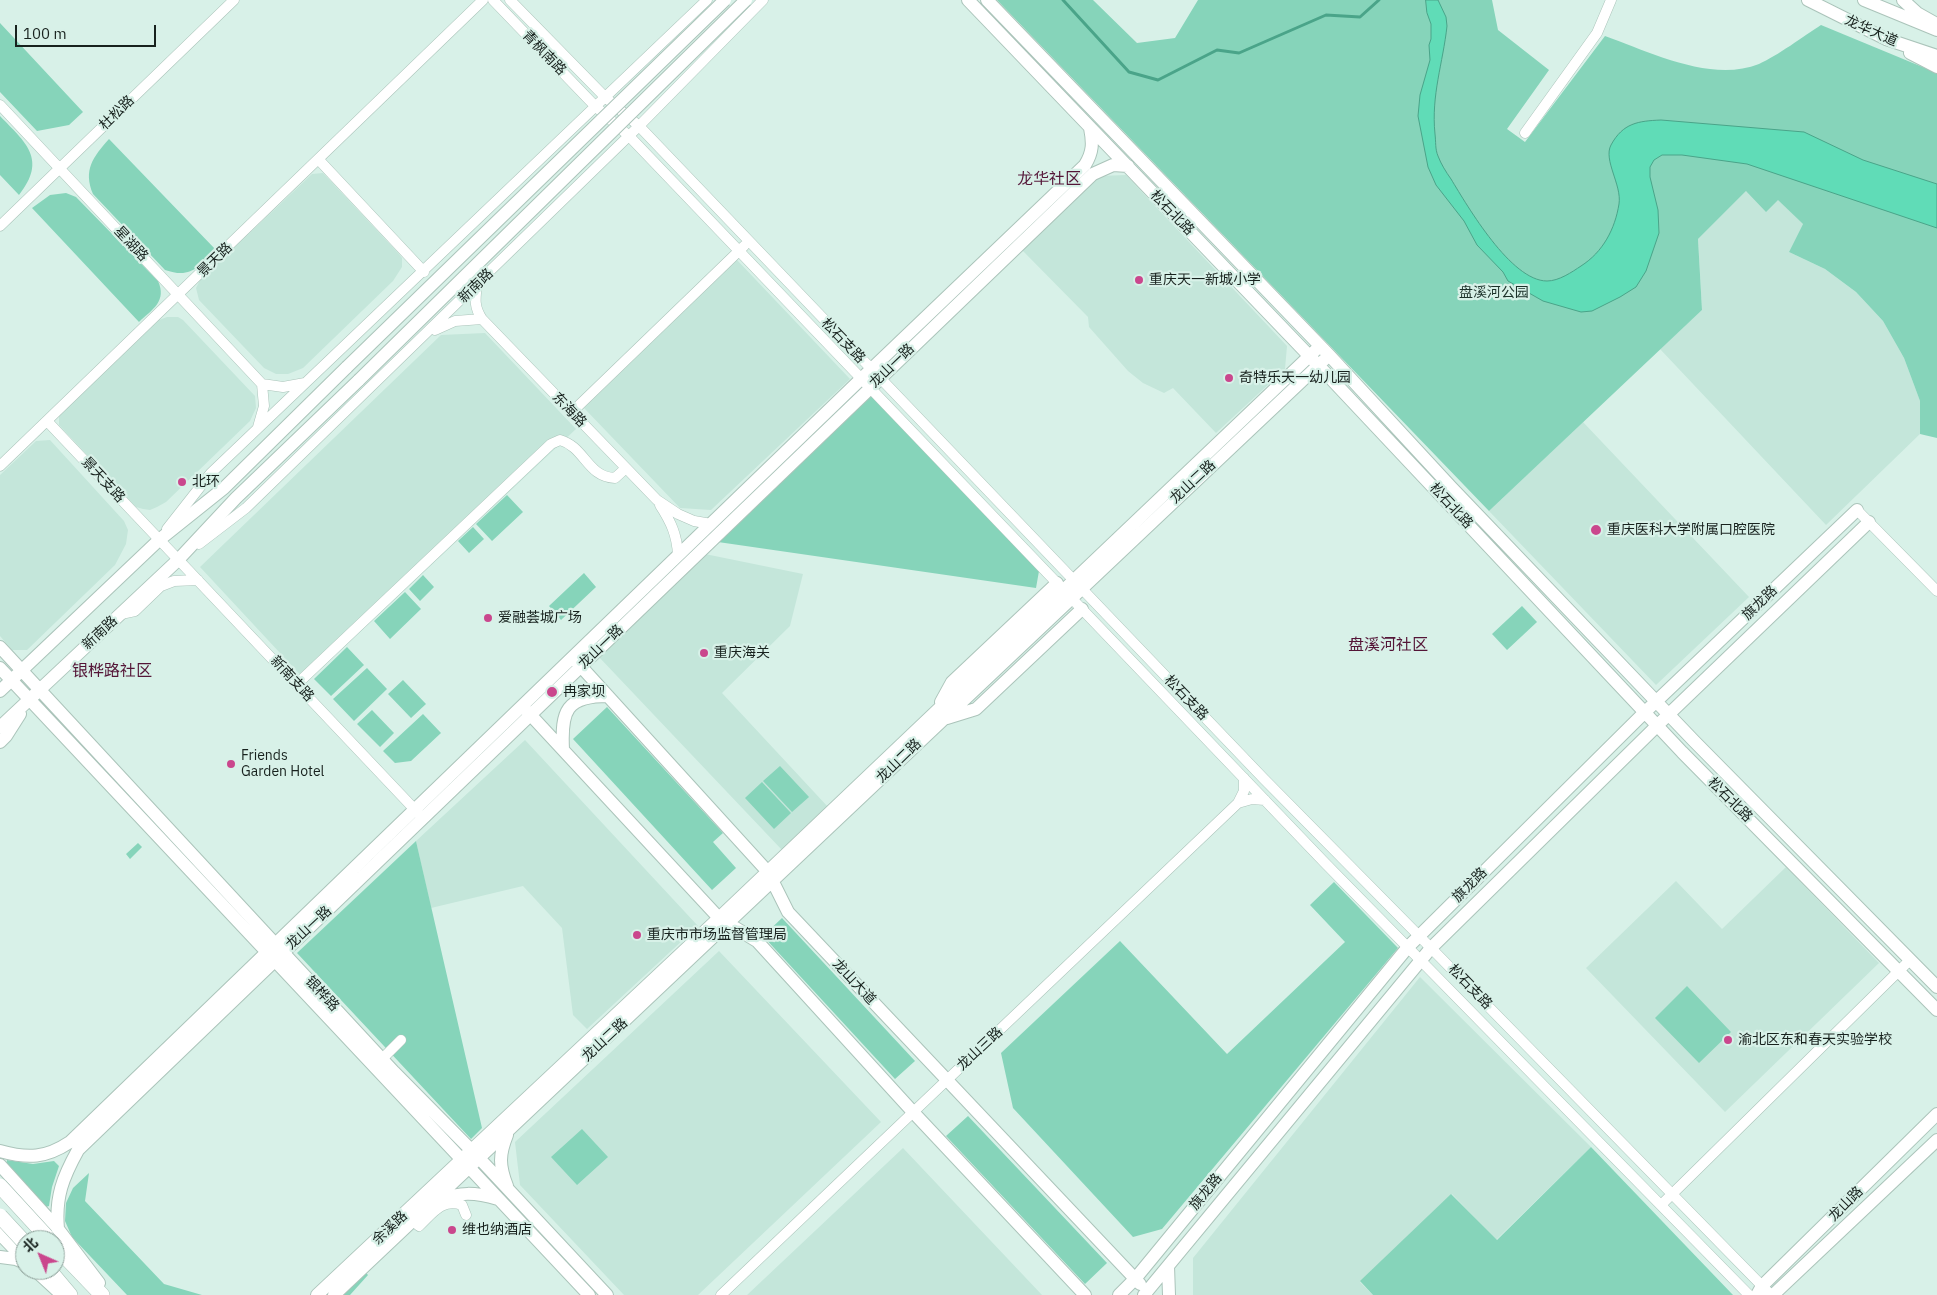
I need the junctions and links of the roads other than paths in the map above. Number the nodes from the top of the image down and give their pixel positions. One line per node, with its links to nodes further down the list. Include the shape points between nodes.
1 (234, 0): 29 (street, 杜松路)
2 (483, 0): 27 (street, 景天路)
3 (493, 0): 22 (street, 青枫南路)
4 (510, 0): 20 (street, 青枫南路)
5 (707, 0): 20 (street, 新南路)
6 (724, 0): 54 (main road, 新南路, bridge, via 224,488)
7 (746, 0): 56 (main road, 新南路, bridge, via 236,498)
8 (763, 0): 23 (street, 新南路)
9 (968, 0): 24 (main road, 松石北路)
10 (987, 0): 38 (main road, 松石北路)
11 (1610, 0): 25 (street, via 1597,33)
12 (1808, 0): 17 (main road, 龙华大道)
13 (1864, 0): 16 (main road, 龙华大道)
14 (1903, 0): 15 (main road)
15 (1937, 25)
16 (1937, 30)
17 (1886, 39): 18 (main road, 龙华大道); 19 (main road)
18 (1937, 56)
19 (1937, 67)
20 (605, 97): 22 (street, 新南路); 23 (street, 松石支路)
21 (0, 105): 29 (street, 星湖路)
22 (595, 106): 26 (street, 松石支路); 33 (street, 新南路)
23 (639, 126): 26 (street, 新南路); 31 (street, 松石支路)
24 (1090, 128): 28 (main road, 松石北路); 41 (main road, 龙山一路, via 1093,143 1085,166)
25 (1525, 133)
26 (629, 136): 32 (street, 松石支路); 34 (street, 新南路)
27 (319, 160): 33 (street); 35 (street, 景天路)
28 (1128, 166): 40 (main road, 松石北路); 41 (main road, 龙山一路, via 1114,165 1093,174)
29 (60, 168): 30 (street, 杜松路); 35 (street, 星湖路)
30 (0, 226)
31 (749, 242): 32 (street); 41 (street, 松石支路)
32 (739, 251): 43 (street, 松石支路); 45 (street)
33 (424, 272): 42 (street, 新南路)
34 (477, 284): 36 (street, via 476,309); 37 (street, 新南路)
35 (179, 295): 44 (street, 星湖路); 46 (street, 景天路)
36 (482, 319): 37 (street, via 455,321); 45 (street, 东海路)
37 (428, 333): 56 (street, 新南路, via 246,508)
38 (1320, 346): 39 (main road, 松石北路); 40 (main road, 龙山二路)
39 (1329, 356): 40 (main road, 龙山二路); 71 (main road, 松石北路)
40 (1314, 361): 58 (main road, 龙山二路); 73 (main road, 松石北路)
41 (875, 374): 43 (main road, 龙山一路); 58 (street, 松石支路)
42 (306, 383): 44 (street, via 283,387); 47 (street, 新南路)
43 (865, 383): 53 (main road, 龙山一路); 58 (street, 松石支路); 63 (main road, 龙山一路)
44 (262, 384): 47 (street, via 264,406)
45 (572, 412): 49 (street, 东海路)
46 (47, 421): 48 (street, 景天路); 54 (street, 景天支路)
47 (258, 428): 54 (street, 新南路, via 211,473)
48 (0, 466)
49 (626, 468): 51 (street, 东海路); 66 (street, via 615,478 604,477 570,443 560,440 551,444)
50 (1857, 510): 52 (street); 71 (main road, 旗龙路)
51 (674, 518): 53 (street); 55 (street, 东海路)
52 (1869, 522): 59 (street); 74 (main road)
53 (711, 524): 55 (main road, 龙山一路)
54 (158, 540): 56 (street, 新南支路); 64 (main road, 新南路)
55 (678, 555): 63 (main road, 龙山一路)
56 (178, 560): 57 (street, 新南支路); 61 (main road, 新南路)
57 (198, 580): 61 (street, via 174,581 161,586 135,611); 66 (street, 新南支路)
58 (1070, 588): 60 (street, 松石支路); 75 (main road, 龙山二路); 86 (street, 松石支路)
59 (1937, 592)
60 (1082, 609): 75 (main road, via 976,709); 80 (street, 松石支路)
61 (120, 615): 67 (main road, 新南路)
62 (0, 647): 64 (main road, 银桦路)
63 (577, 662): 69 (main road, 龙山大道); 72 (main road, 龙山一路)
64 (22, 671): 65 (main road, 新南路); 67 (main road, 银桦路)
65 (4, 675): 68 (main road, 新南路); 70 (main road, 银桦路)
66 (297, 684): 83 (street, 新南支路)
67 (40, 690): 70 (main road, 新南路); 89 (main road, 银桦路)
68 (0, 691)
69 (608, 696): 79 (main road, via 591,696 576,701 566,712 562,727); 84 (main road, 龙山大道)
70 (30, 699): 77 (main road, 新南路); 78 (main road); 89 (main road, 银桦路)
71 (1656, 702): 73 (main road, 旗龙路); 74 (main road, 松石北路)
72 (527, 710): 79 (main road); 83 (main road, 龙山一路)
73 (1644, 712): 76 (main road, 松石北路); 86 (main road, 旗龙路)
74 (1669, 714): 76 (main road); 91 (main road, 松石北路)
75 (941, 715): 84 (main road, 龙山二路)
76 (1658, 726): 88 (main road); 92 (main road, 松石北路)
77 (0, 727)
78 (0, 742)
79 (563, 750): 85 (main road)
80 (1244, 778): 81 (street, 松石支路); 82 (street, via 1244,790)
81 (1264, 800): 82 (street); 87 (street, 松石支路)
82 (1238, 803): 97 (street, 龙山三路)
83 (419, 814): 89 (main road, 龙山一路)
84 (770, 877): 85 (main road, 龙山二路); 97 (main road, 龙山大道, via 788,912)
85 (724, 921): 98 (main road, via 757,941); 100 (main road, 龙山二路); 103 (main road, 龙山二路)
86 (1419, 936): 87 (main road, 旗龙路); 88 (street, 松石支路)
87 (1408, 947): 90 (street, 松石支路); 126 (main road, 旗龙路)
88 (1432, 948): 90 (main road); 108 (street, 松石支路)
89 (274, 952): 96 (main road, 银桦路); 102 (main road, 龙山一路, via 70,1142 53,1152 26,1157); 104 (main road, 银桦路); 117 (main road, 龙山一路, via 78,1150 59,1190)
90 (1420, 960): 111 (street, 松石支路); 125 (main road)
91 (1910, 960): 92 (street); 93 (main road, 松石北路)
92 (1899, 971): 94 (main road, 松石北路); 108 (street)
93 (1937, 987)
94 (1937, 1010)
95 (401, 1040): 96 (street)
96 (382, 1059): 103 (main road, 银桦路)
97 (946, 1081): 98 (street, 龙山三路); 126 (main road, 龙山大道)
98 (913, 1112): 139 (street, 龙山三路); 140 (main road)
99 (1937, 1114): 129 (main road, 龙山路)
100 (509, 1131): 103 (main road, 龙山二路); 107 (main road, via 500,1150 502,1173)
101 (1937, 1140): 129 (main road, 龙山路)
102 (0, 1151)
103 (476, 1155): 104 (main road, 龙山二路); 107 (main road, 银桦路)
104 (466, 1164): 109 (main road, 余溪路); 110 (main road, 银桦路); 135 (main road, 余溪路)
105 (0, 1165): 116 (main road)
106 (0, 1186): 115 (highway, bridge)
107 (509, 1190): 138 (main road, 银桦路)
108 (1672, 1194): 111 (street); 129 (street, 松石支路)
109 (435, 1200): 110 (main road, via 457,1194 479,1194); 114 (main road, 余溪路)
110 (500, 1200): 137 (main road, 银桦路)
111 (1661, 1205): 143 (street, 松石支路)
112 (466, 1215): 114 (street, via 462,1205 452,1202 442,1205 419,1226)
113 (0, 1216): 118 (highway, bridge)
114 (413, 1221): 136 (main road, 余溪路)
115 (44, 1230)
116 (46, 1230)
117 (53, 1230)
118 (15, 1232)
119 (0, 1234): 120 (main road)
120 (15, 1251)
121 (65, 1251): 134 (main road)
122 (65, 1253): 133 (highway)
123 (0, 1257): 124 (main road)
124 (15, 1259)
125 (1168, 1266): 130 (main road); 142 (main road)
126 (1135, 1279): 130 (main road, 龙山大道); 141 (main road, 旗龙路)
127 (46, 1280): 131 (main road)
128 (57, 1280): 132 (highway)
129 (1766, 1293)
130 (1147, 1294)
131 (62, 1295)
132 (70, 1295)
133 (102, 1295)
134 (108, 1295)
135 (317, 1295)
136 (334, 1295)
137 (589, 1295)
138 (607, 1295)
139 (721, 1295)
140 (1085, 1295)
141 (1119, 1295)
142 (1169, 1295)
143 (1749, 1295)

